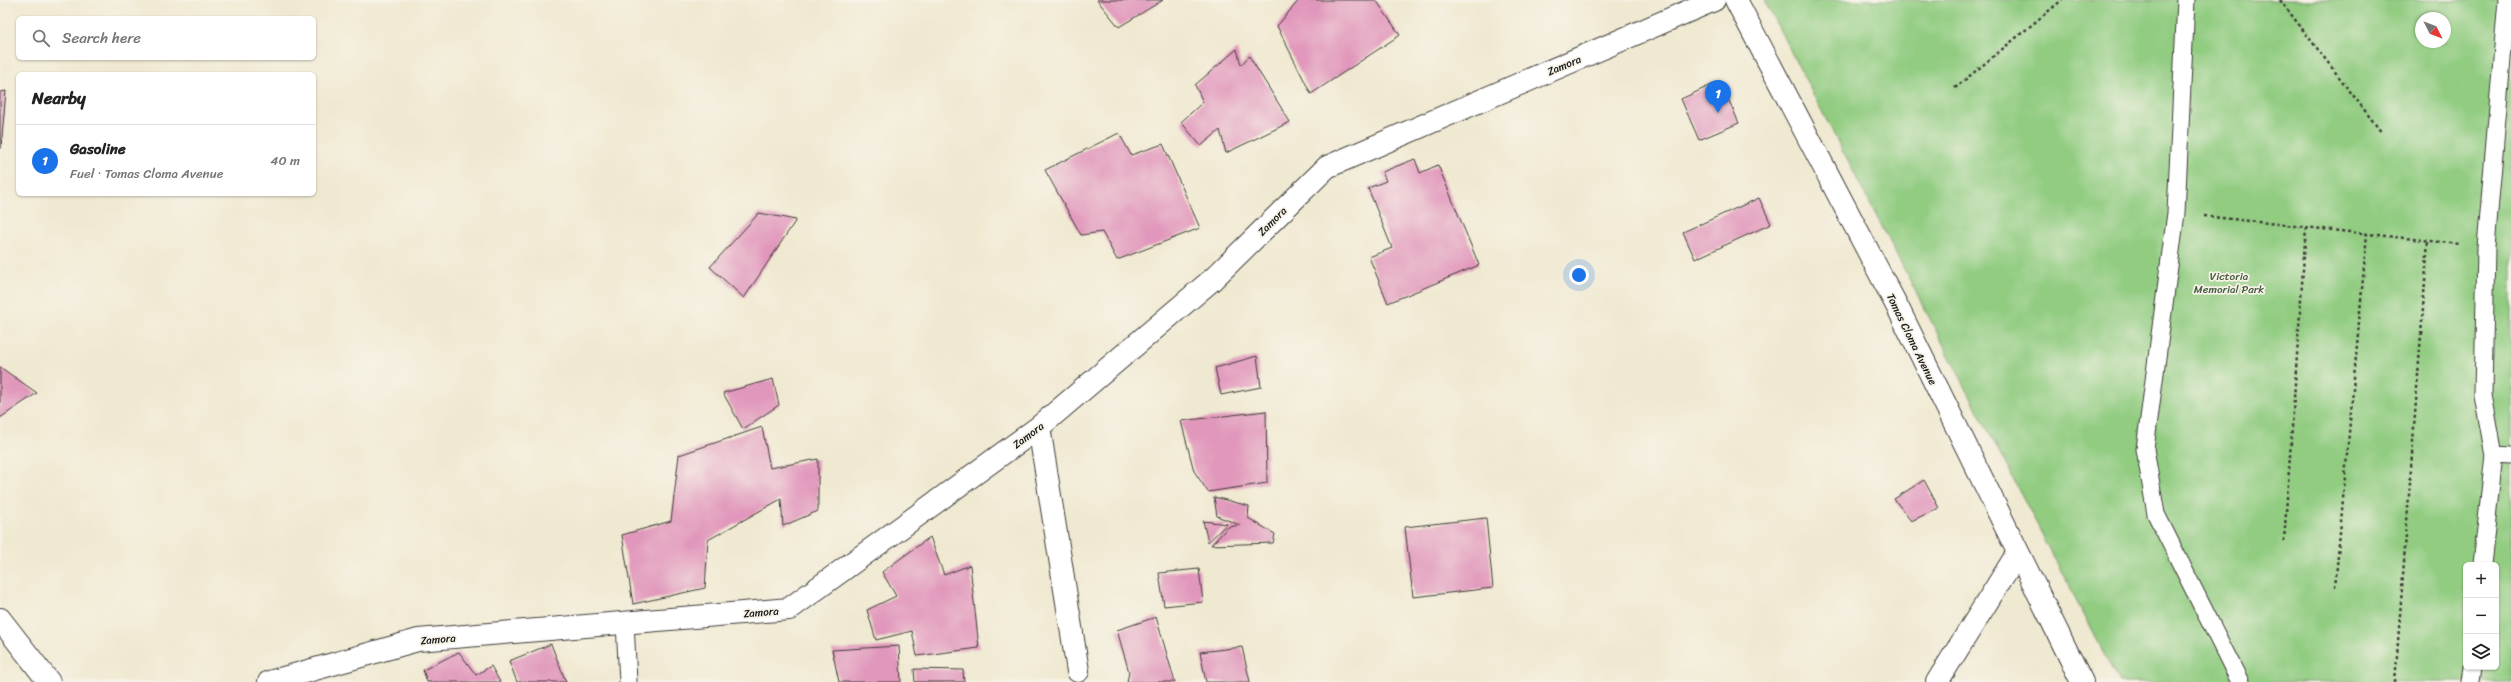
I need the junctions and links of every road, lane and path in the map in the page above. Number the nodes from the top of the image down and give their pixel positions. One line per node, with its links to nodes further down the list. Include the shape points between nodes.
1 (1714, 0): 14 (street, Zamora, via 1327,167 1213,279)
2 (1736, 0): 18 (street, Tomas Cloma Avenue, via 1898,308)
3 (2062, 0): 7 (path)
4 (2186, 0): 9 (lane)
5 (2280, 0): 8 (path)
6 (2507, 0): 13 (lane)
7 (1955, 88)
8 (2382, 133)
9 (2176, 213): 10 (path); 30 (lane, via 2145,449 2156,514)
10 (2306, 227): 11 (path); 17 (path)
11 (2366, 234): 12 (path); 20 (path)
12 (2428, 241): 13 (path); 31 (path)
13 (2486, 247): 15 (lane, via 2483,394)
14 (1040, 427): 22 (street, Zamora, via 789,609); 24 (street)
15 (2494, 455): 16 (lane); 19 (lane)
16 (2511, 456)
17 (2284, 541)
18 (2017, 554): 28 (street); 29 (street, Tomas Cloma Avenue)
19 (2482, 562)
20 (2336, 588)
21 (0, 619): 25 (street)
22 (625, 623): 26 (street, Zamora, via 418,640); 27 (lane)
23 (2472, 670): 32 (lane)
24 (1078, 671)
25 (49, 682)
26 (269, 682)
27 (628, 682)
28 (1937, 682)
29 (2082, 682)
30 (2240, 682)
31 (2395, 682)
32 (2470, 682)

